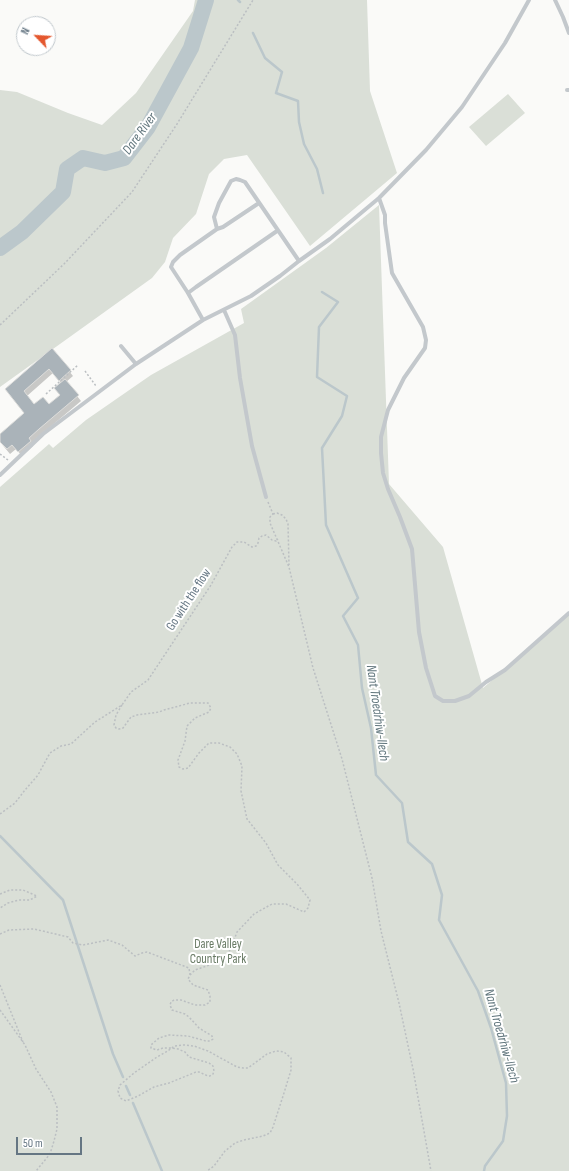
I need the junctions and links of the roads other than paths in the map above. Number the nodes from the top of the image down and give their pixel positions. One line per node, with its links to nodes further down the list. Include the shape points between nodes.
1 (529, 0): 4 (lane, via 505,43 462,107 426,150)
2 (555, 0): 3 (lane)
3 (569, 33)
4 (379, 198): 8 (lane); 16 (lane, via 385,215 392,273 423,327 426,340 425,348 404,378 388,410 381,437 383,473 412,549 419,632 435,696 443,701 455,701 469,696 504,670)
5 (259, 203): 6 (lane); 6 (lane, via 244,182 233,180 214,216); 7 (lane)
6 (217, 229): 9 (lane, via 173,262 171,267)
7 (277, 231): 8 (lane); 9 (lane)
8 (299, 261): 10 (lane, via 251,296)
9 (188, 293): 11 (lane)
10 (224, 310): 11 (lane); 15 (lane, via 235,335 252,446)
11 (203, 320): 13 (lane)
12 (122, 346): 13 (lane)
13 (136, 364): 14 (lane, via 43,434)
14 (0, 475)
15 (266, 497)
16 (569, 613)

